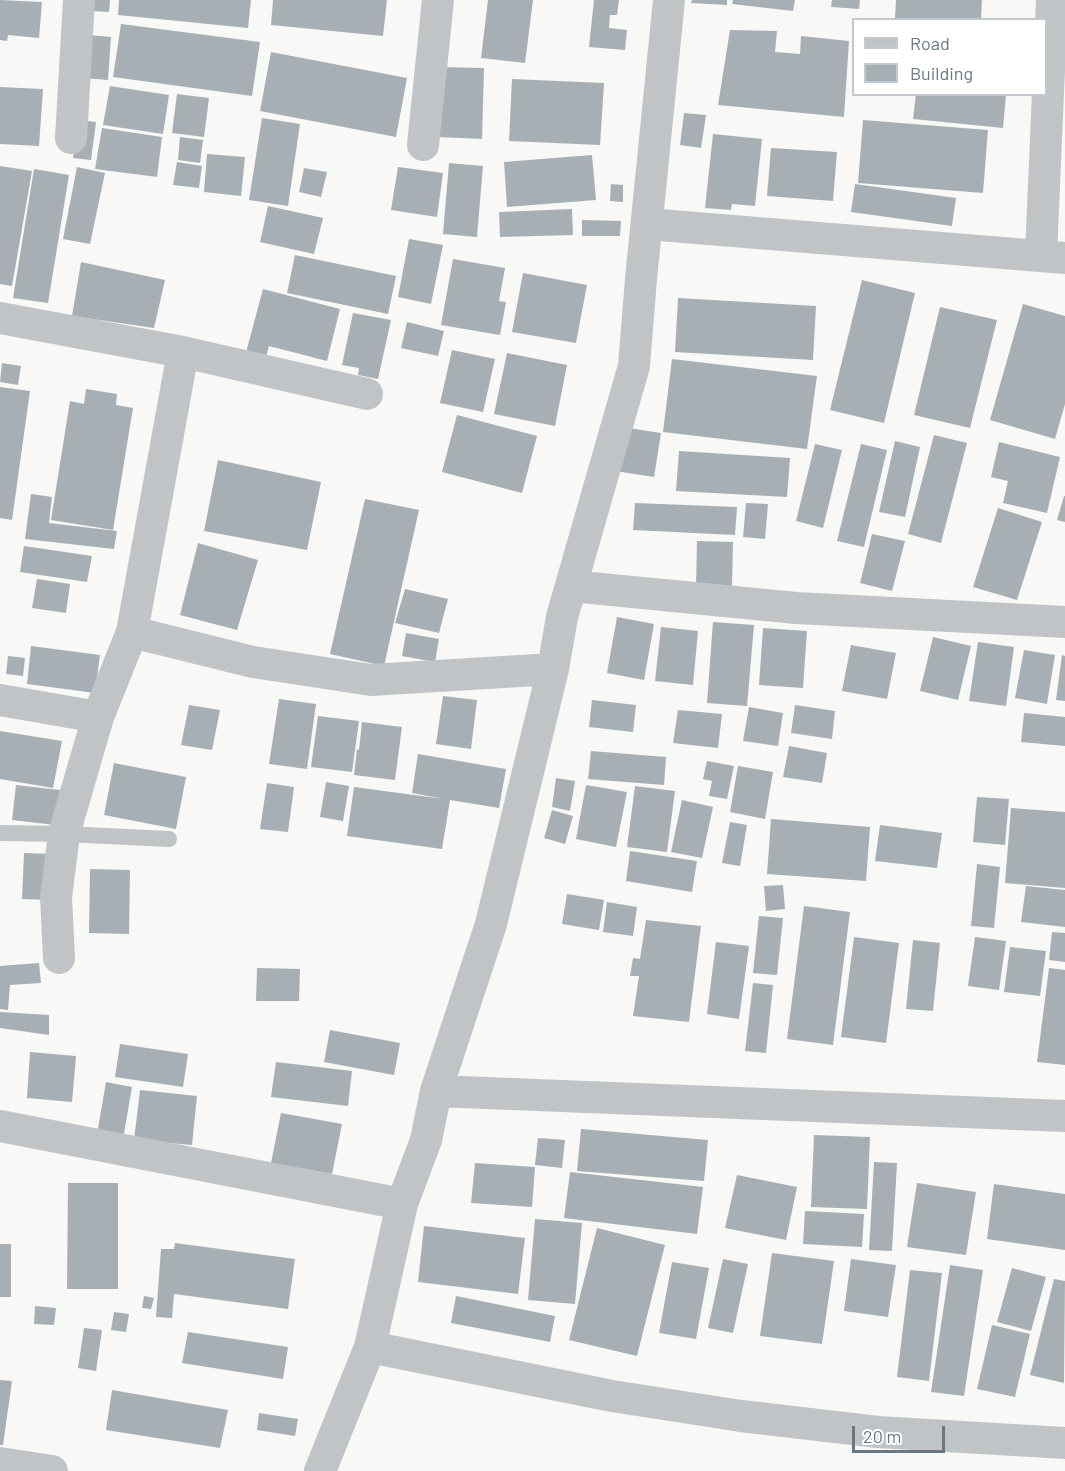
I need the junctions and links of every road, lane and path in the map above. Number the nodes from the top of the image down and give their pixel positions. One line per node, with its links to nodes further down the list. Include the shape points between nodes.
1 (79, 0): 5 (street)
2 (438, 0): 6 (street)
3 (669, 0): 7 (street)
4 (1052, 0): 8 (street)
5 (71, 138)
6 (423, 145)
7 (647, 224): 8 (street); 12 (street, via 634,366)
8 (1053, 257)
9 (0, 318): 10 (street)
10 (183, 352): 11 (street); 14 (street)
11 (368, 394)
12 (571, 586): 13 (street, via 796,608); 15 (street)
13 (1065, 622)
14 (132, 632): 15 (street, via 253,662 371,681); 17 (street)
15 (553, 669): 22 (street, via 491,924)
16 (0, 700): 17 (street)
17 (98, 717): 19 (street)
18 (0, 833): 19 (lane)
19 (64, 834): 20 (lane); 21 (street, via 56,897)
20 (169, 839)
21 (58, 958)
22 (436, 1091): 23 (street); 25 (street, via 426,1140)
23 (1065, 1116)
24 (0, 1126): 25 (street)
25 (402, 1204): 26 (street)
26 (370, 1347): 27 (street, via 612,1396 741,1416 878,1432); 30 (street)
27 (1065, 1443)
28 (0, 1463): 29 (street)
29 (52, 1471)
30 (320, 1471)

